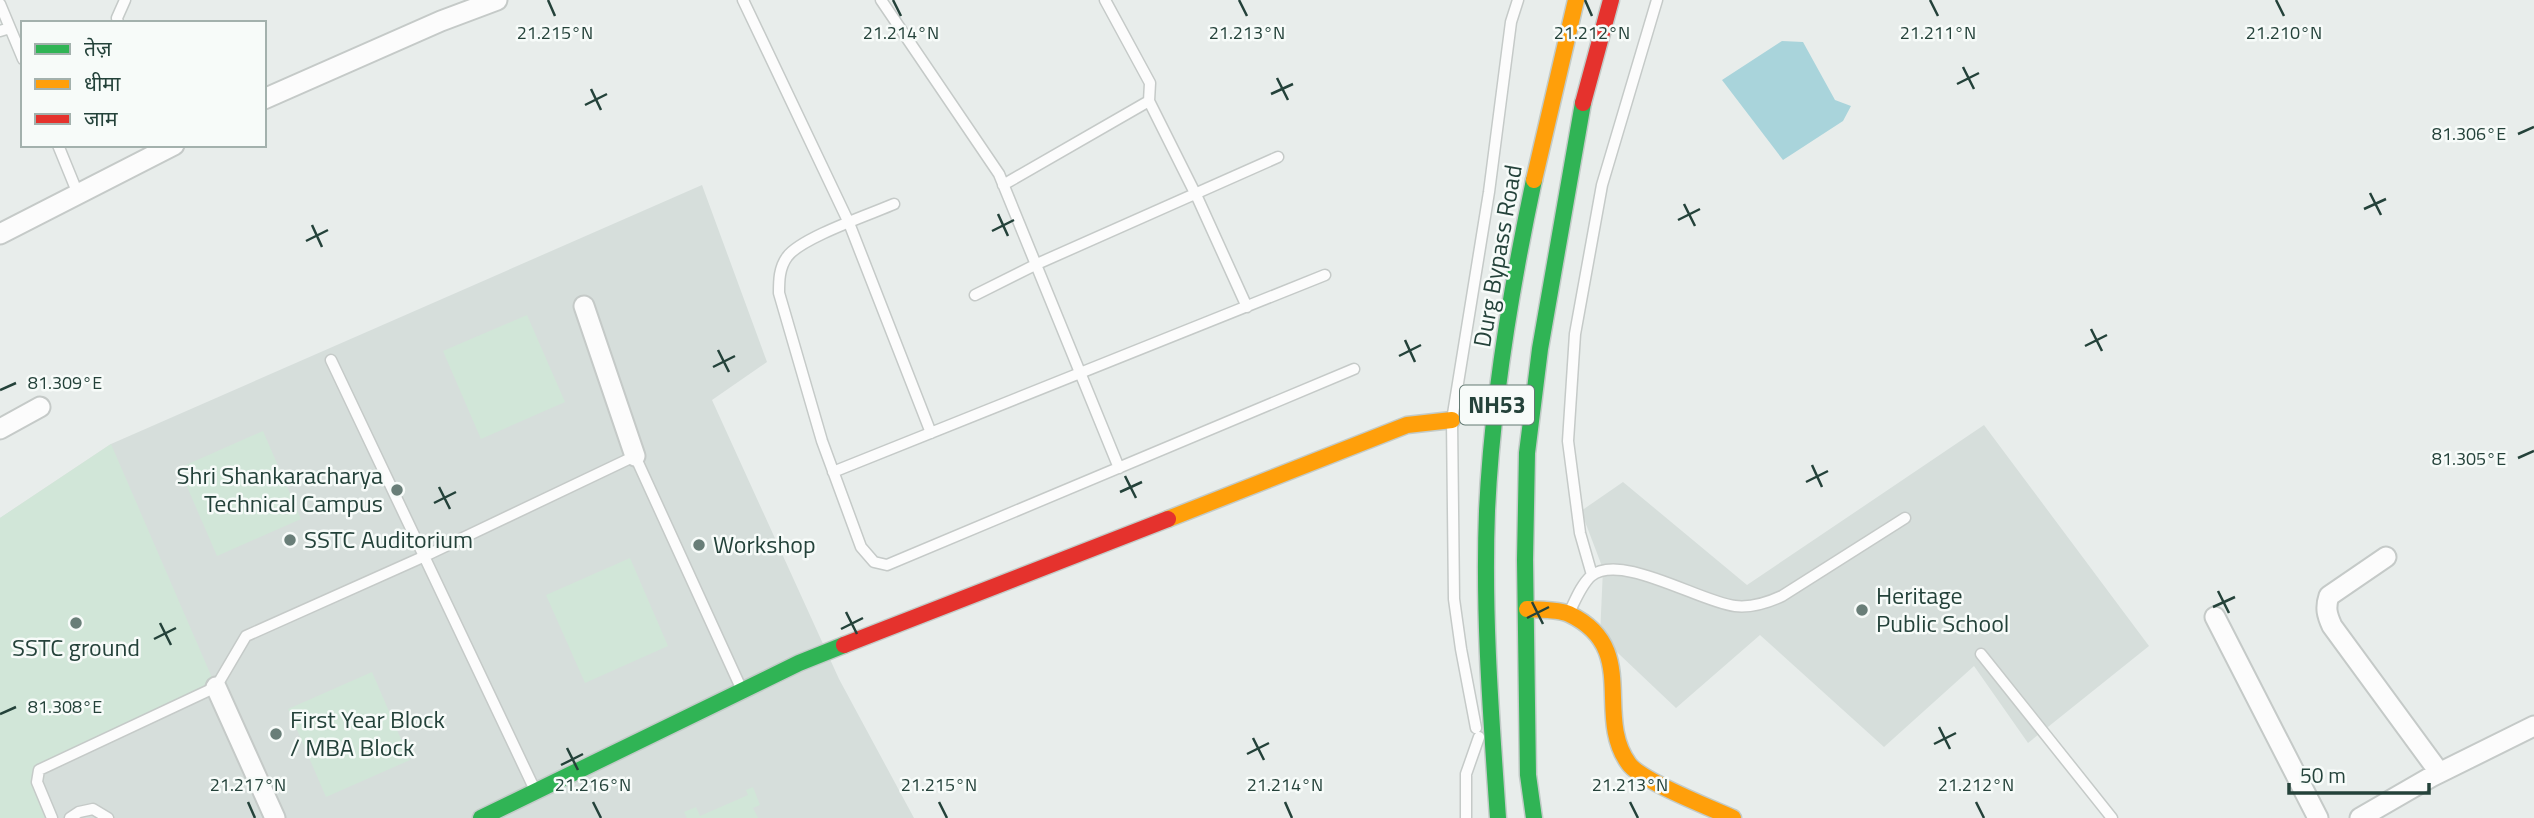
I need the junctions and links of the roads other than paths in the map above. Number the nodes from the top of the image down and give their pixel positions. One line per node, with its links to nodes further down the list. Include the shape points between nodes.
1 (125, 0): 11 (lane)
2 (497, 0): 14 (street)
3 (743, 0): 23 (lane)
4 (881, 0): 19 (lane)
5 (1105, 0): 15 (lane, via 1150,83)
6 (1518, 0): 34 (lane)
7 (1576, 0): 50 (main road, Durg Bypass Road / NH53, via 1526,216 1504,343 1488,503)
8 (1611, 0): 44 (main road, NH53, via 1583,105 1540,349 1527,453)
9 (1657, 0): 43 (lane, via 1602,186 1575,334 1568,442 1580,533)
10 (0, 4): 12 (lane)
11 (118, 21)
12 (5, 30): 13 (lane)
13 (21, 56)
14 (266, 98)
15 (1149, 101): 19 (lane); 21 (lane)
16 (59, 147): 20 (lane)
17 (151, 151): 20 (street)
18 (1278, 157): 21 (lane)
19 (1003, 184): 25 (lane)
20 (78, 194): 24 (street)
21 (1194, 194): 25 (lane); 29 (lane)
22 (894, 204): 23 (lane)
23 (849, 223): 36 (lane); 39 (lane, via 788,255 780,273 779,293)
24 (0, 234)
25 (1037, 264): 27 (lane); 32 (lane)
26 (1325, 275): 29 (lane)
27 (975, 295)
28 (584, 306): 37 (street)
29 (1247, 307): 32 (lane)
30 (331, 360): 41 (lane)
31 (1354, 369): 38 (lane)
32 (1081, 374): 36 (lane); 38 (lane)
33 (40, 407): 35 (street)
34 (1451, 420): 49 (main road, via 1407,425 799,663); 52 (lane, via 1454,599)
35 (0, 429)
36 (931, 433): 39 (lane)
37 (635, 456): 41 (lane); 49 (lane)
38 (1119, 468): 39 (lane, via 887,565 874,562 861,547)
39 (833, 472)
40 (1905, 519): 43 (lane, via 1764,604 1734,606 1616,569)
41 (425, 556): 48 (lane, via 246,636); 54 (lane)
42 (2386, 557): 53 (street, via 2329,596 2327,614)
43 (1592, 575): 45 (lane)
44 (1527, 609): 45 (main road); 62 (main road, NH53, via 1528,775)
45 (1568, 613): 63 (main road, via 1600,636 1608,649 1616,734 1629,765)
46 (2215, 617): 65 (street)
47 (1981, 654): 64 (lane)
48 (216, 687): 55 (lane, via 39,770 37,782); 58 (street)
49 (742, 691): 54 (main road)
50 (1491, 718): 52 (lane); 61 (main road, Durg Bypass Road / NH53)
51 (2534, 726): 53 (street)
52 (1478, 739): 60 (lane, via 1466,774)
53 (2439, 772): 66 (street)
54 (535, 792): 59 (main road)
55 (52, 818)
56 (70, 818): 57 (lane, via 93,809)
57 (108, 818)
58 (275, 818)
59 (481, 818)
60 (1466, 818)
61 (1498, 818)
62 (1534, 818)
63 (1733, 818)
64 (2112, 818)
65 (2318, 818)
66 (2360, 818)

